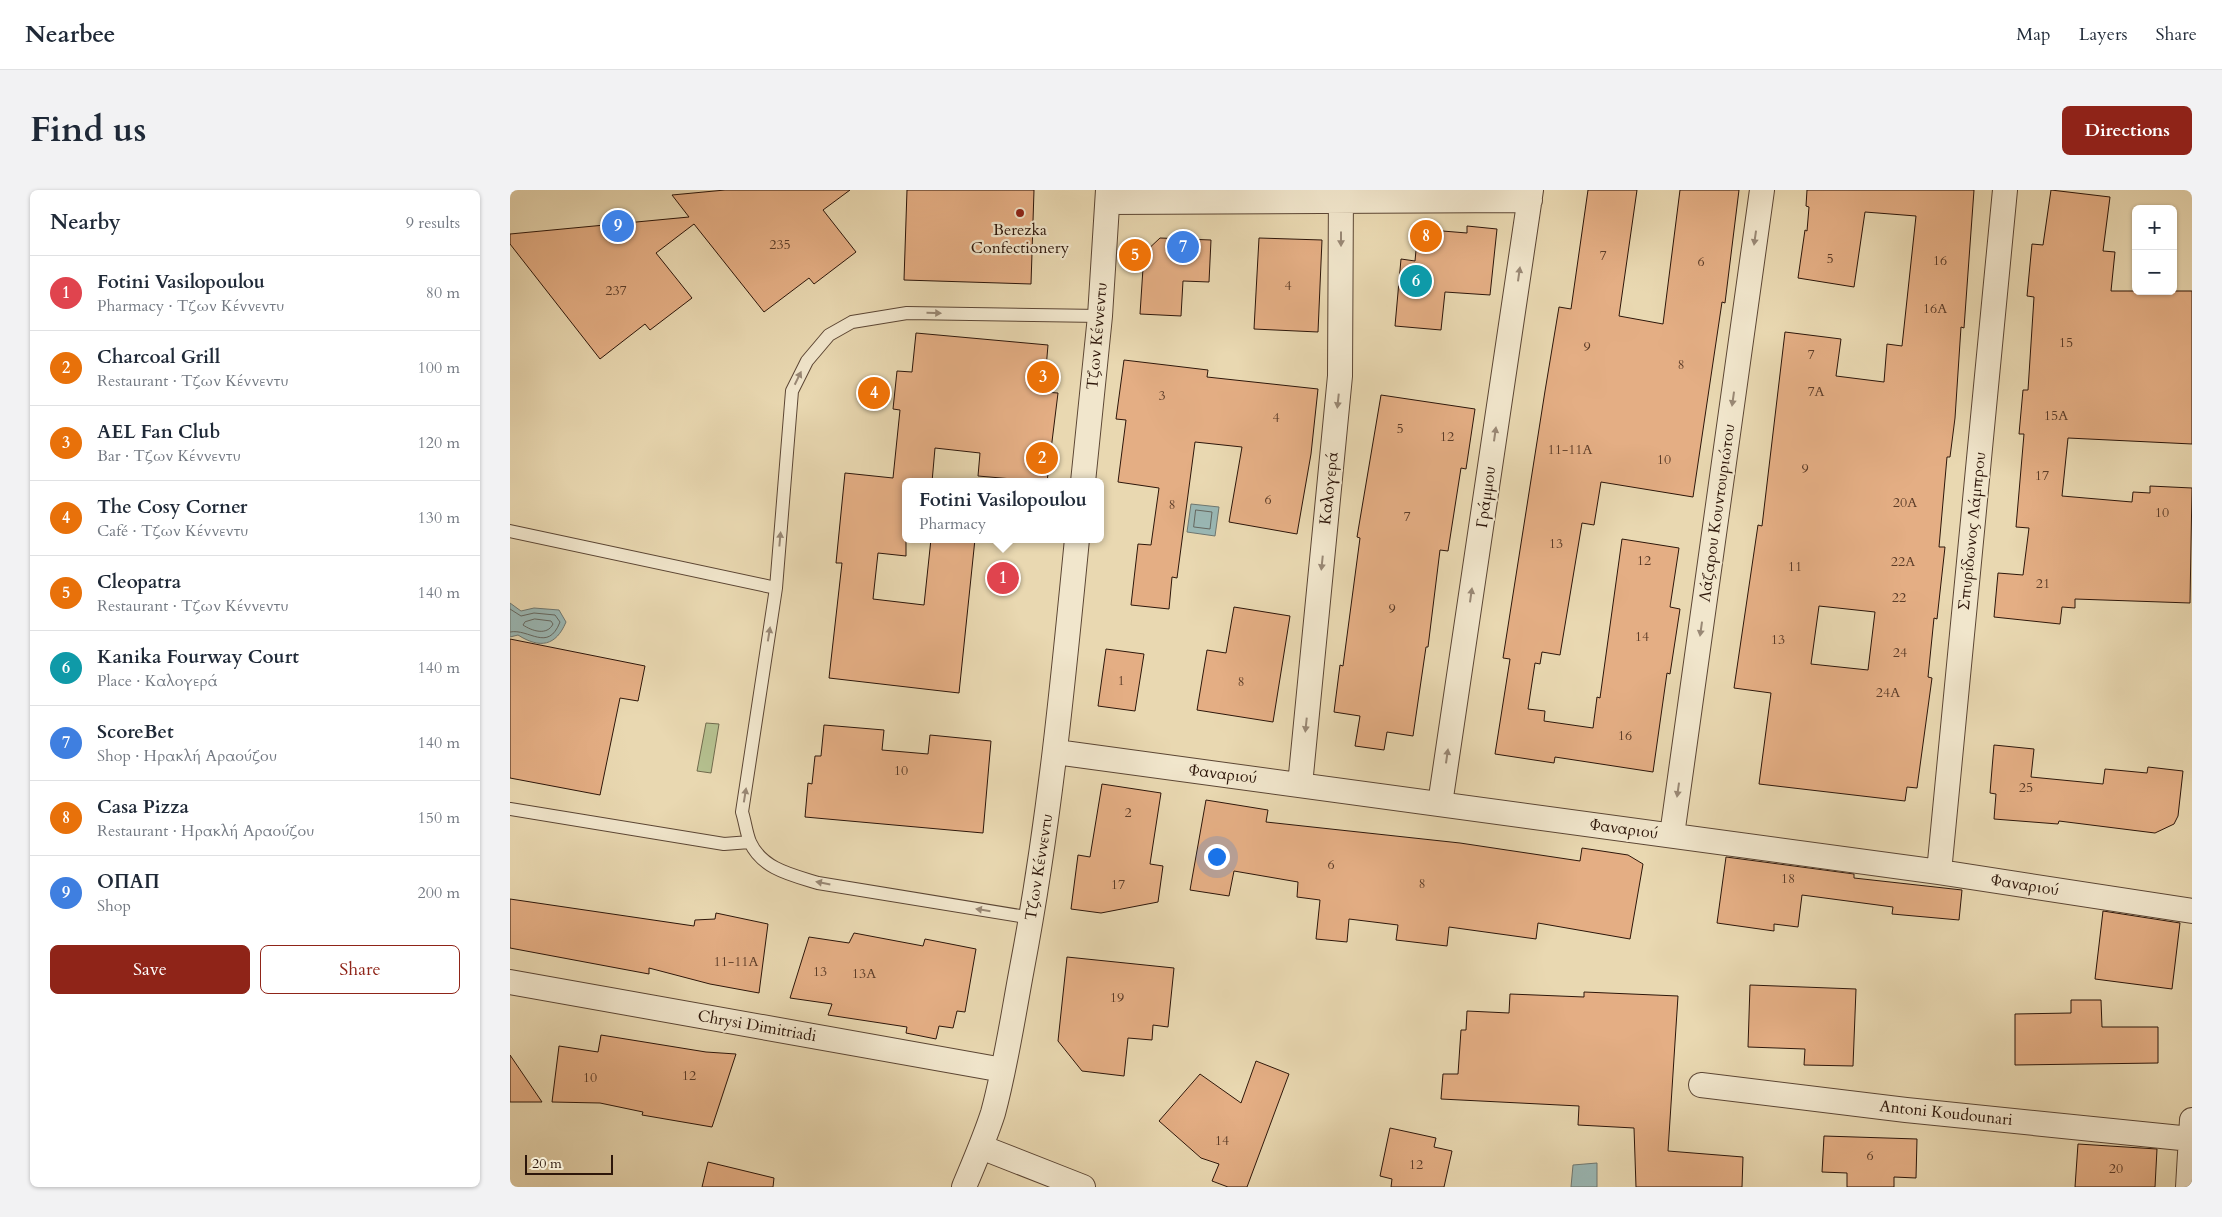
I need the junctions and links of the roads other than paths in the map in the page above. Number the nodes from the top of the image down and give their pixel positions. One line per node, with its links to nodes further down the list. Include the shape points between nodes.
1 (1762, 190): 15 (street, Λάζαρου Κουντουριώτου, one-way to 15)
2 (2006, 190): 17 (street, Σπυρίδωνος Λάμπρου)
3 (1530, 195): 5 (street); 13 (street, Γράμμου, one-way to 3)
4 (1108, 196): 5 (street); 6 (street, Τζων Κέννεντυ)
5 (1341, 196): 12 (street, Καλογερά, one-way to 12, via 1340,376)
6 (1100, 316): 7 (street, Τζων Κέννεντυ); 10 (lane, one-way to 6, via 792,392 807,361 829,334 852,322 907,313)
7 (1083, 478)
8 (510, 531): 10 (lane)
9 (1077, 543): 11 (street, Τζων Κέννεντυ)
10 (776, 588): 16 (lane, one-way to 10, via 742,812)
11 (1056, 752): 12 (street, Φαναριού); 19 (street, Τζων Κέννεντυ)
12 (1300, 784): 13 (street, Φαναριού)
13 (1440, 804): 15 (street, Φαναριού)
14 (510, 809): 16 (lane, via 724,844)
15 (1672, 835): 17 (street, Φαναριού)
16 (750, 842): 19 (lane, one-way to 16, via 818,883 783,873 762,860)
17 (1939, 872): 18 (street, Φαναριού)
18 (2192, 911)
19 (1032, 918): 21 (street, Τζων Κέννεντυ)
20 (510, 982): 21 (street, Chrysi Dimitriadi)
21 (1003, 1070): 24 (street, Τζων Κέννεντυ)
22 (1701, 1085): 23 (street, Antoni Koudounari, via 1897,1108)
23 (2191, 1130): 27 (street)
24 (981, 1147): 25 (street, Τζων Κέννεντυ); 26 (street)
25 (964, 1187)
26 (1083, 1187)
27 (2188, 1187)

